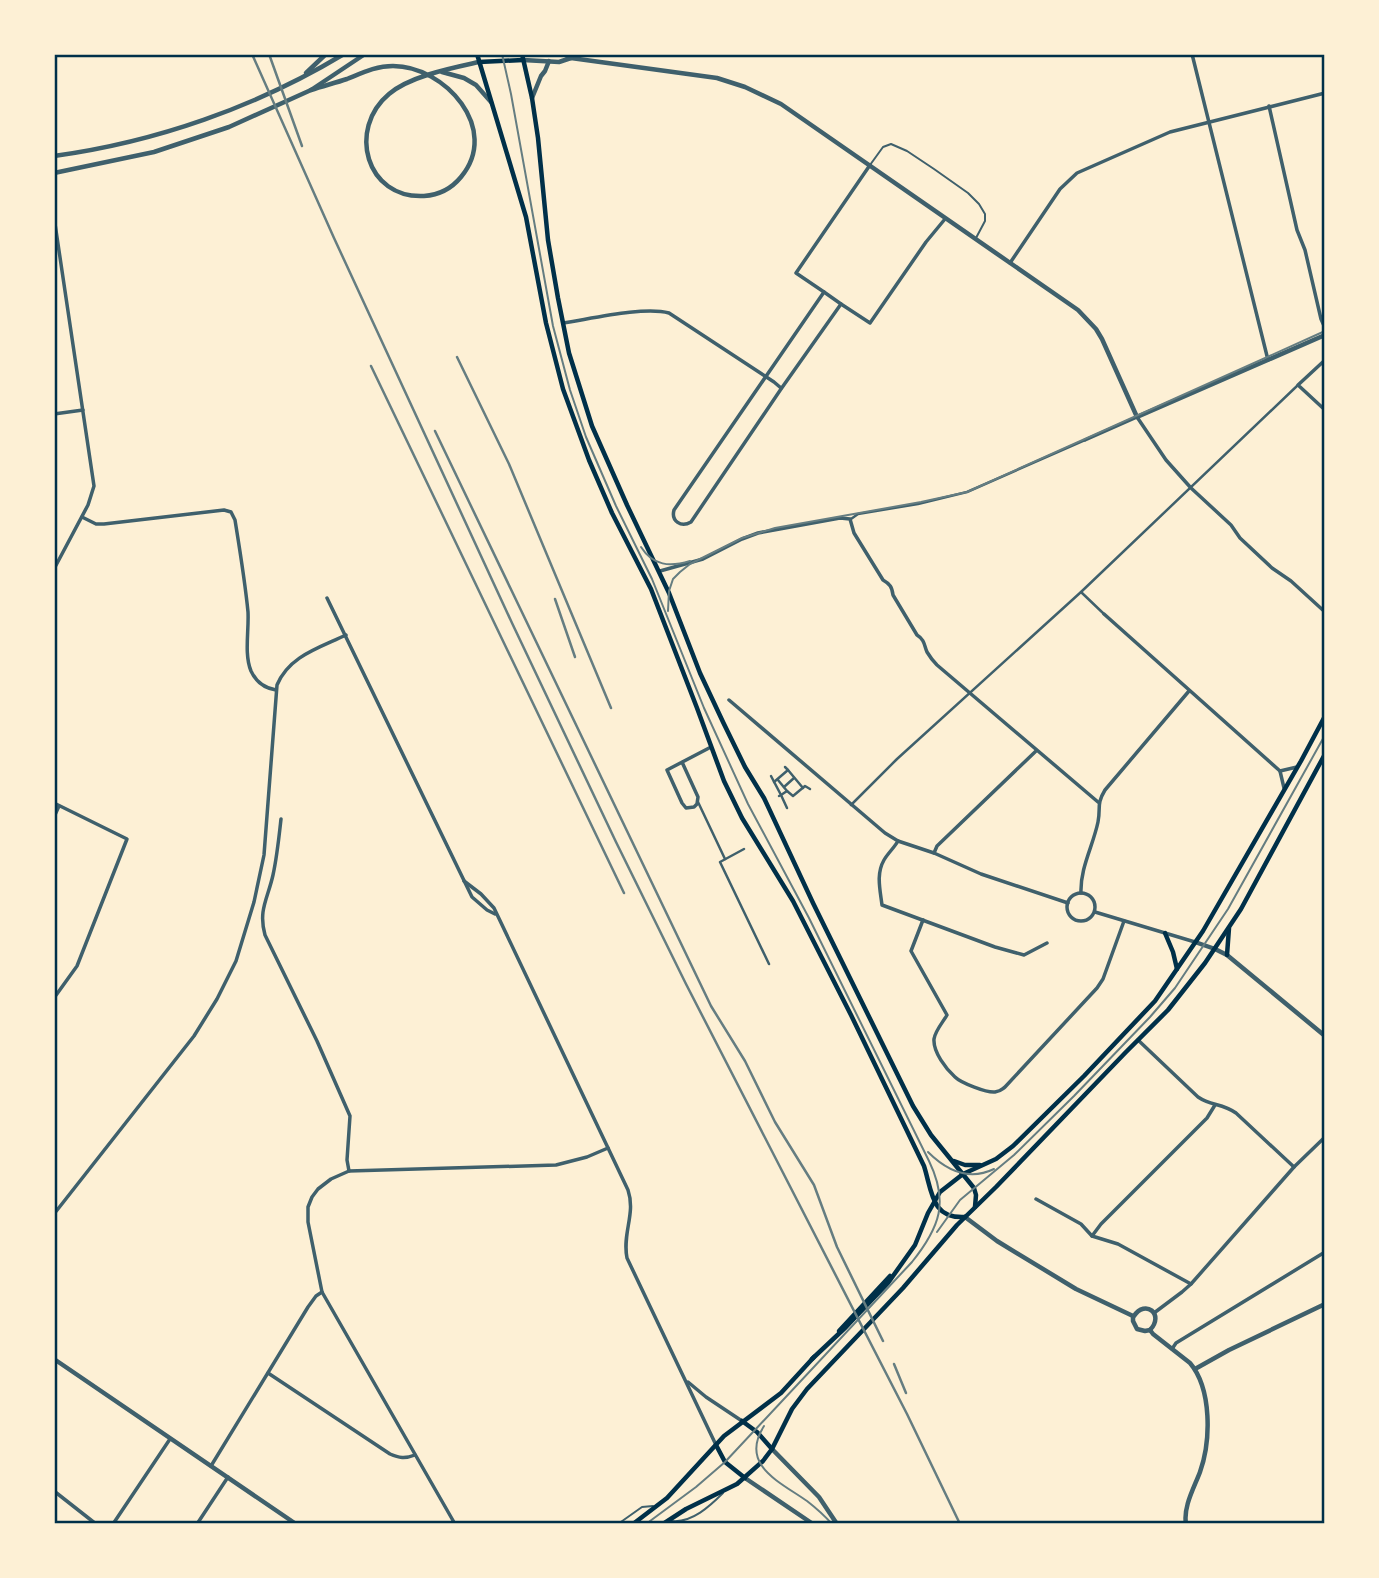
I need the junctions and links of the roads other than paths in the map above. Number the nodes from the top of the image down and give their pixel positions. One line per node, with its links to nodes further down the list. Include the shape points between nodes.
1 (326, 54): 12 (street)
2 (344, 54): 12 (street)
3 (365, 54): 13 (street)
4 (477, 54): 9 (main road)
5 (564, 54): 8 (street)
6 (1192, 54): 18 (street)
7 (523, 57): 9 (main road); 10 (street); 15 (main road)
8 (571, 58): 10 (street); 20 (street, via 738,85 781,104)
9 (479, 61): 11 (street); 16 (main road)
10 (549, 61): 15 (street)
11 (441, 71): 13 (street, via 397,88 386,96 366,131 368,158 379,177 400,192 421,196 452,186 472,158 471,124 450,89 433,77 420,71 392,66); 16 (street, via 476,85)
12 (303, 76): 19 (street, via 188,125)
13 (311, 90): 21 (street, via 195,139)
14 (1325, 93): 17 (street)
15 (532, 98): 28 (main road)
16 (491, 102): 56 (main road, via 526,216 565,398 593,470 656,603)
17 (1269, 106): 18 (street); 29 (street)
18 (1209, 121): 25 (street, via 1170,132 1076,173); 31 (street)
19 (56, 156)
20 (870, 165): 23 (street); 24 (lane, via 883,147 899,146 968,193 985,214); 26 (street, via 796,273)
21 (57, 172)
22 (54, 217): 36 (street)
23 (946, 219): 24 (street); 27 (street, via 870,323)
24 (976, 239): 25 (street)
25 (1010, 263): 39 (street, via 1078,310 1096,330)
26 (824, 292): 27 (street); 33 (street)
27 (841, 304): 35 (street)
28 (563, 324): 33 (street, via 660,310); 45 (main road, via 597,437)
29 (1325, 328)
30 (1325, 335): 31 (street)
31 (1268, 360): 39 (street)
32 (1325, 360): 34 (street)
33 (765, 377): 35 (street); 35 (street, via 674,510 677,523 691,522)
34 (1297, 385): 37 (street); 41 (street)
35 (781, 388)
36 (83, 410): 38 (street); 42 (street, via 94,486)
37 (1325, 410)
38 (54, 414)
39 (1138, 417): 40 (street); 41 (street)
40 (1085, 440): 43 (street, via 967,492)
41 (1191, 488): 46 (street); 48 (street)
42 (82, 517): 44 (street); 51 (street, via 104,524 231,512 246,596 249,663 260,683)
43 (850, 519): 45 (street, via 758,533 699,560); 53 (street, via 854,533 932,659)
44 (54, 569)
45 (660, 571): 105 (main road, via 700,673 745,767 913,1106)
46 (1081, 593): 49 (street); 53 (street)
47 (327, 598): 50 (street)
48 (1325, 612)
49 (1104, 614): 52 (street)
50 (345, 635): 51 (street, via 295,661 284,671); 84 (street)
51 (276, 690): 113 (street, via 264,855 236,961 194,1036)
52 (1189, 691): 62 (street); 74 (street)
53 (969, 694): 57 (street); 76 (street)
54 (729, 700): 76 (street)
55 (1325, 716): 61 (main road)
56 (711, 747): 59 (street); 111 (main road, via 742,818 793,901 850,1015 924,1166)
57 (1037, 751): 74 (street); 82 (street)
58 (1325, 754): 60 (main road)
59 (682, 762): 73 (street); 73 (street, via 667,769 684,806 694,807)
60 (1322, 765): 91 (main road)
61 (1297, 767): 62 (street); 70 (main road)
62 (1280, 771): 70 (street)
63 (771, 776): 65 (street)
64 (794, 778): 65 (street, via 786,769); 67 (street); 68 (street)
65 (776, 781): 67 (street); 72 (street)
66 (805, 782): 68 (street)
67 (784, 787): 71 (street)
68 (802, 787): 69 (street); 71 (street, via 793,796)
69 (810, 789)
70 (1284, 789): 94 (main road)
71 (787, 791): 72 (street)
72 (780, 796): 77 (street)
73 (698, 802): 83 (street)
74 (1098, 802): 85 (street)
75 (57, 804): 78 (street); 99 (street, via 127,839 77,966)
76 (851, 805): 80 (street)
77 (787, 808)
78 (54, 817)
79 (281, 819): 108 (street, via 274,874 261,920 350,1116)
80 (898, 841): 82 (street); 89 (street, via 883,861 878,878 882,905)
81 (744, 849): 83 (street)
82 (934, 853): 86 (street)
83 (725, 859): 97 (street, via 720,862)
84 (464, 881): 88 (street, via 490,903); 88 (street, via 472,897)
85 (1081, 893): 86 (street); 87 (street, via 1093,899)
86 (1068, 903): 87 (street, via 1070,915 1078,921 1088,920)
87 (1095, 912): 90 (street)
88 (495, 914): 104 (street)
89 (923, 920): 90 (street, via 911,951 947,1015 934,1036 938,1056 956,1078 995,1092 1097,988); 93 (street, via 1024,955)
90 (1124, 920): 92 (street)
91 (1229, 927): 95 (main road); 96 (main road)
92 (1165, 933): 94 (street); 98 (main road)
93 (1047, 943)
94 (1195, 943): 95 (street); 98 (main road)
95 (1215, 949): 96 (street); 101 (main road, via 1174,1003)
96 (1227, 955): 100 (street)
97 (769, 964)
98 (1177, 970): 106 (main road, via 1155,1001 1084,1076 1013,1146)
99 (54, 998)
100 (1325, 1036)
101 (1138, 1040): 102 (street, via 1198,1097); 112 (main road)
102 (1215, 1104): 107 (street, via 1236,1113); 115 (street, via 1207,1118)
103 (1325, 1137): 107 (street)
104 (607, 1148): 108 (street, via 556,1165); 127 (street, via 631,1202 627,1258)
105 (950, 1159): 106 (main road, via 965,1165); 109 (main road)
106 (985, 1164): 109 (main road)
107 (1294, 1167): 117 (street)
108 (349, 1171): 118 (street, via 315,1192 308,1207)
109 (963, 1174): 111 (main road); 112 (main road, via 976,1192)
110 (1036, 1199): 115 (street, via 1081,1224)
111 (934, 1201): 114 (main road, via 943,1213); 128 (main road, via 903,1262 781,1393)
112 (975, 1207): 114 (main road)
113 (54, 1214)
114 (965, 1217): 121 (street, via 1076,1289); 131 (main road, via 807,1388)
115 (1093, 1236): 117 (street, via 1118,1244)
116 (1325, 1252): 123 (street)
117 (1191, 1284): 120 (street)
118 (322, 1292): 126 (street); 132 (street)
119 (1325, 1304): 125 (street)
120 (1154, 1312): 121 (street, via 1141,1308); 122 (street, via 1156,1322)
121 (1133, 1316): 122 (street, via 1137,1329)
122 (1150, 1330): 123 (street)
123 (1172, 1349): 125 (street)
124 (54, 1359): 129 (street)
125 (1195, 1369): 140 (street, via 1205,1398 1206,1450)
126 (268, 1373): 132 (street, via 390,1454 399,1458); 133 (street)
127 (684, 1378): 128 (street); 130 (street)
128 (743, 1421): 130 (main road); 131 (main road)
129 (170, 1439): 133 (street); 142 (street)
130 (716, 1445): 135 (main road, via 727,1465); 138 (main road)
131 (772, 1449): 135 (main road); 149 (street, via 819,1497)
132 (415, 1455): 145 (street)
133 (211, 1466): 134 (street)
134 (228, 1477): 143 (street); 144 (street)
135 (745, 1478): 136 (main road); 148 (street)
136 (727, 1489): 139 (main road); 139 (lane, via 696,1514 680,1522)
137 (54, 1491): 141 (street)
138 (657, 1506): 146 (lane, via 642,1507); 147 (main road)
139 (665, 1522)
140 (1185, 1523)
141 (96, 1524)
142 (113, 1524)
143 (197, 1524)
144 (296, 1524)
145 (455, 1524)
146 (618, 1524)
147 (634, 1524)
148 (813, 1524)
149 (837, 1524)

